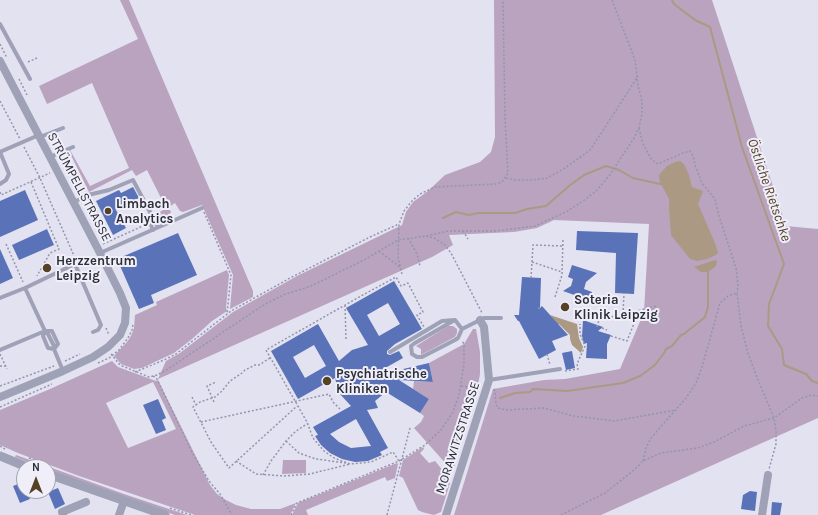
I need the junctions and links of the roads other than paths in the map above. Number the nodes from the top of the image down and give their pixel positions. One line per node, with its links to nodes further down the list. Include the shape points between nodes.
1 (0, 24): 3 (lane)
2 (0, 61): 5 (street, STRÜMPELLSTRASSE)
3 (30, 79)
4 (63, 128): 5 (lane)
5 (39, 136): 7 (lane); 8 (street, STRÜMPELLSTRASSE)
6 (73, 147): 8 (lane)
7 (0, 152): 9 (lane, via 9,174)
8 (50, 157): 10 (street, STRÜMPELLSTRASSE)
9 (0, 184)
10 (74, 202): 13 (lane, via 133,180); 15 (street, STRÜMPELLSTRASSE)
11 (202, 208): 13 (lane)
12 (150, 223): 14 (lane)
13 (158, 227): 14 (lane)
14 (153, 230): 15 (lane)
15 (100, 253): 27 (street, STRÜMPELLSTRASSE, via 126,308 125,323 120,335 93,356)
16 (25, 287): 17 (lane); 21 (lane); 23 (lane, via 75,264 101,325)
17 (0, 298)
18 (501, 318): 19 (lane)
19 (482, 319): 22 (lane); 29 (street, MORAWITZSTRASSE)
20 (455, 320): 22 (lane); 22 (lane, via 414,343 411,346 412,354 422,357 458,338); 26 (lane, via 442,321)
21 (45, 330): 24 (lane); 25 (lane, via 43,336 48,348); 25 (lane, via 52,331 58,344)
22 (462, 330)
23 (93, 332)
24 (0, 350)
25 (54, 350): 27 (lane)
26 (390, 352)
27 (61, 367): 30 (street, STRÜMPELLSTRASSE)
28 (560, 369): 29 (lane)
29 (489, 385): 40 (street, MORAWITZSTRASSE)
30 (0, 397)
31 (0, 456): 32 (street, via 11,456)
32 (16, 459)
33 (768, 475): 41 (street)
34 (56, 477): 35 (street)
35 (124, 501): 38 (street); 39 (street)
36 (86, 502): 37 (street, via 62,512)
37 (63, 515)
38 (119, 515)
39 (165, 515)
40 (446, 515)
41 (762, 515)

